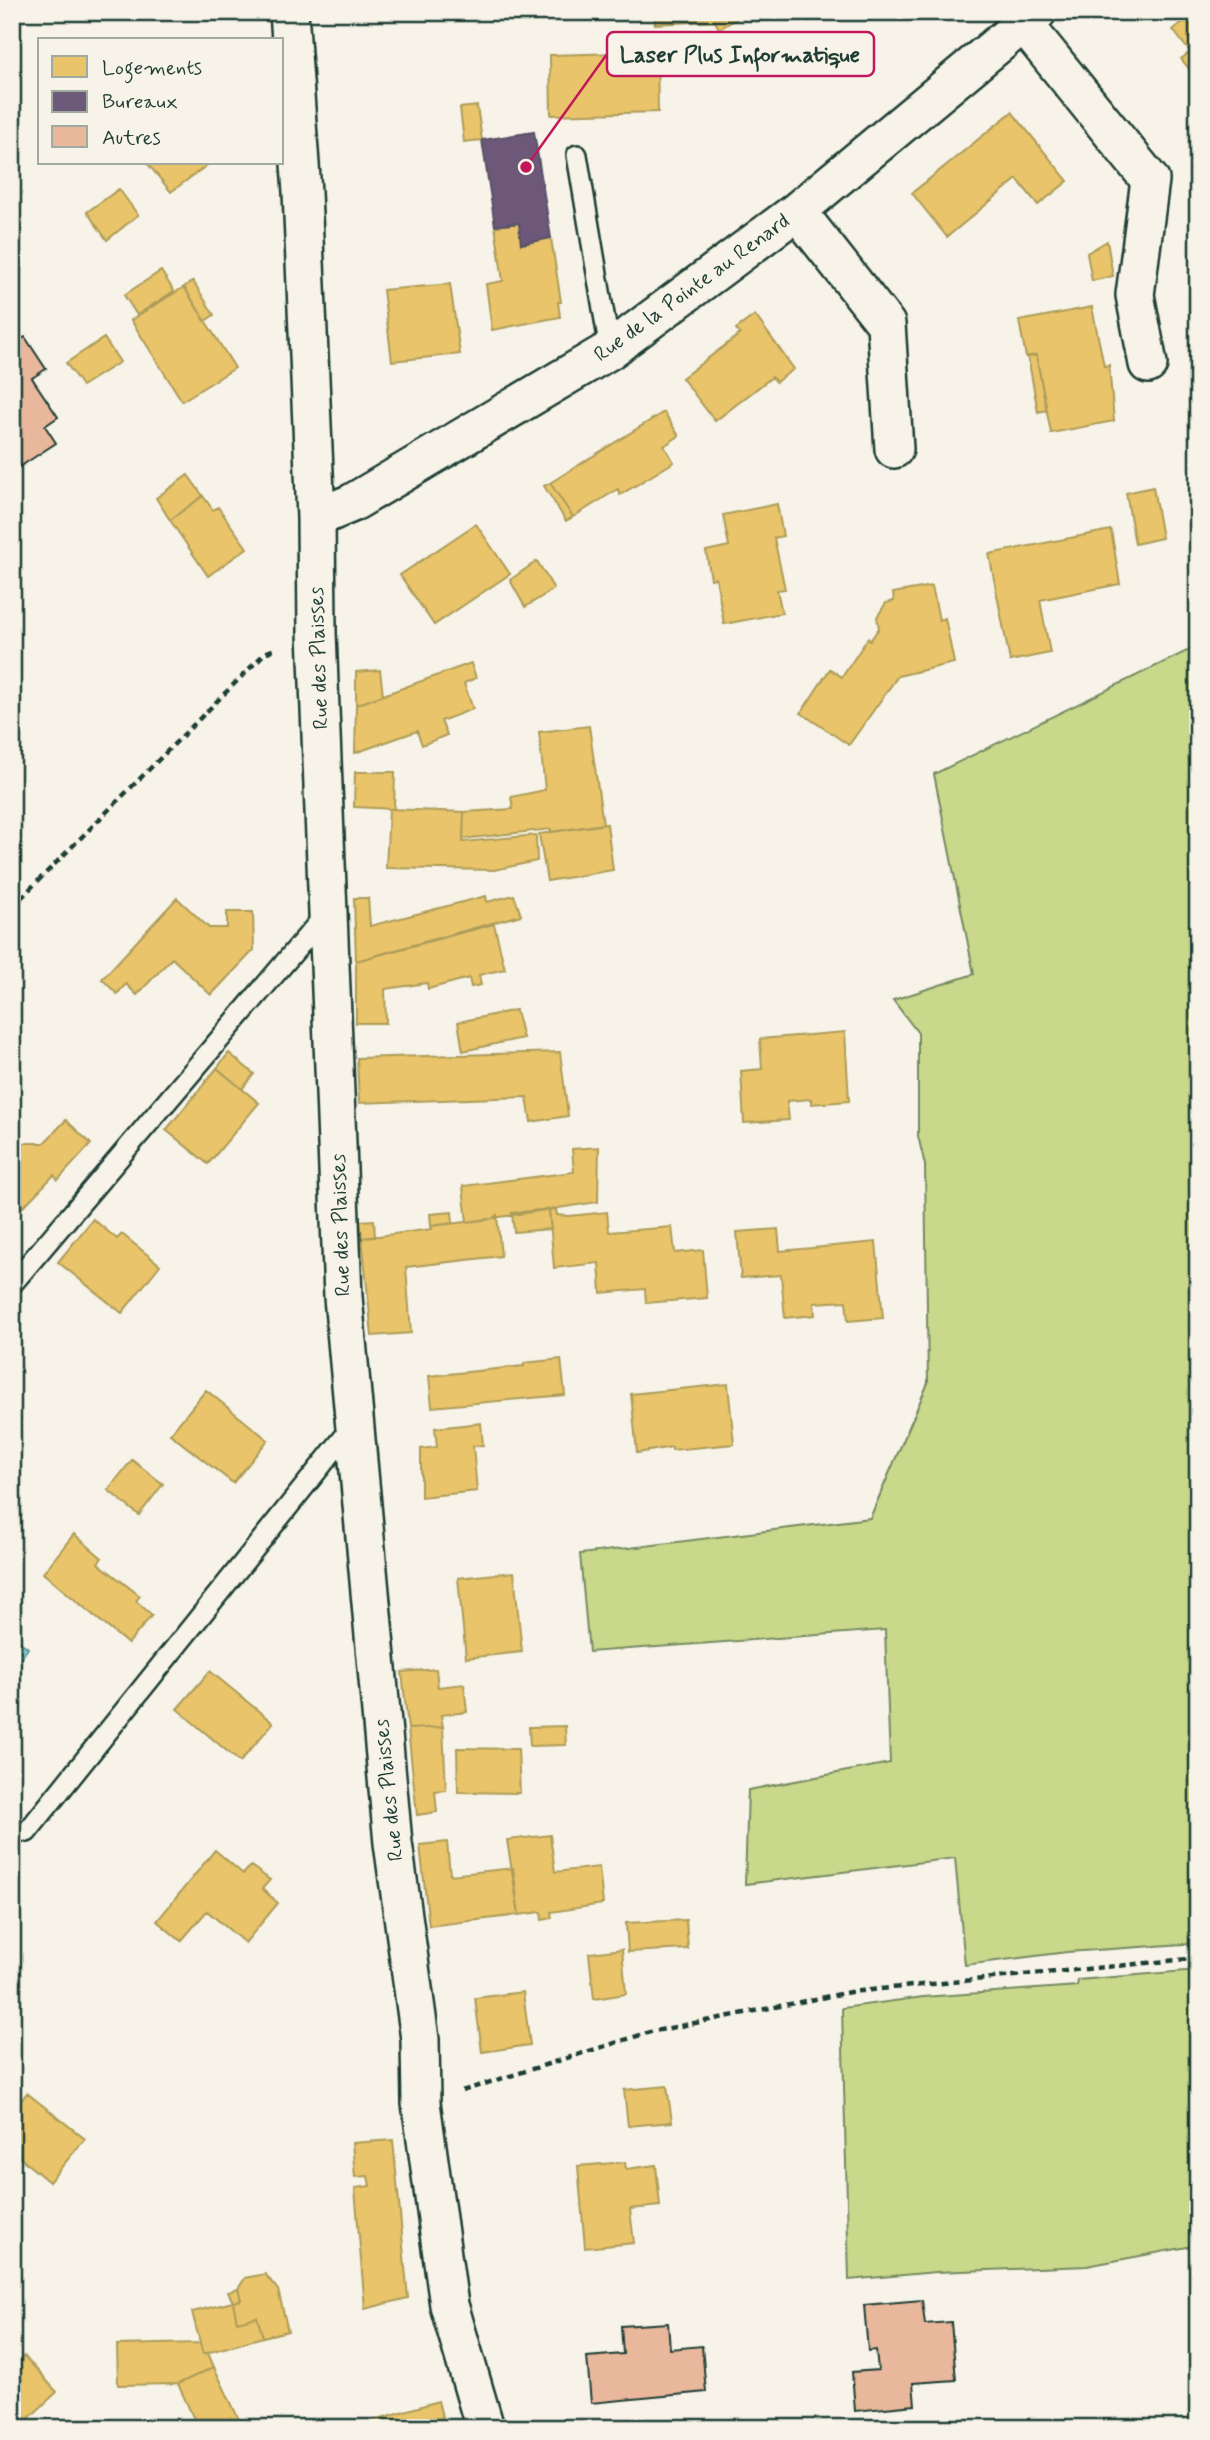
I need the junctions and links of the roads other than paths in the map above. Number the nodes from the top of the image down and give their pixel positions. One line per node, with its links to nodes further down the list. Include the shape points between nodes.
1 (289, 12): 8 (street, Rue des Plaisses)
2 (1030, 18): 4 (street, Rue de la Pointe au Renard); 6 (street, via 1150,180 1135,295)
3 (577, 155): 5 (lane)
4 (797, 211): 5 (street, Rue de la Pointe au Renard); 7 (street, via 886,324)
5 (610, 350): 8 (street, Rue de la Pointe au Renard, via 352,503)
6 (1149, 364)
7 (894, 449)
8 (316, 518): 9 (street, Rue des Plaisses)
9 (328, 912): 10 (lane); 11 (street, Rue des Plaisses, via 343,1297)
10 (12, 1284)
11 (355, 1423): 12 (lane); 13 (street, Rue des Plaisses, via 393,1843 420,2039 421,2103 449,2305)
12 (27, 1832)
13 (485, 2428)

